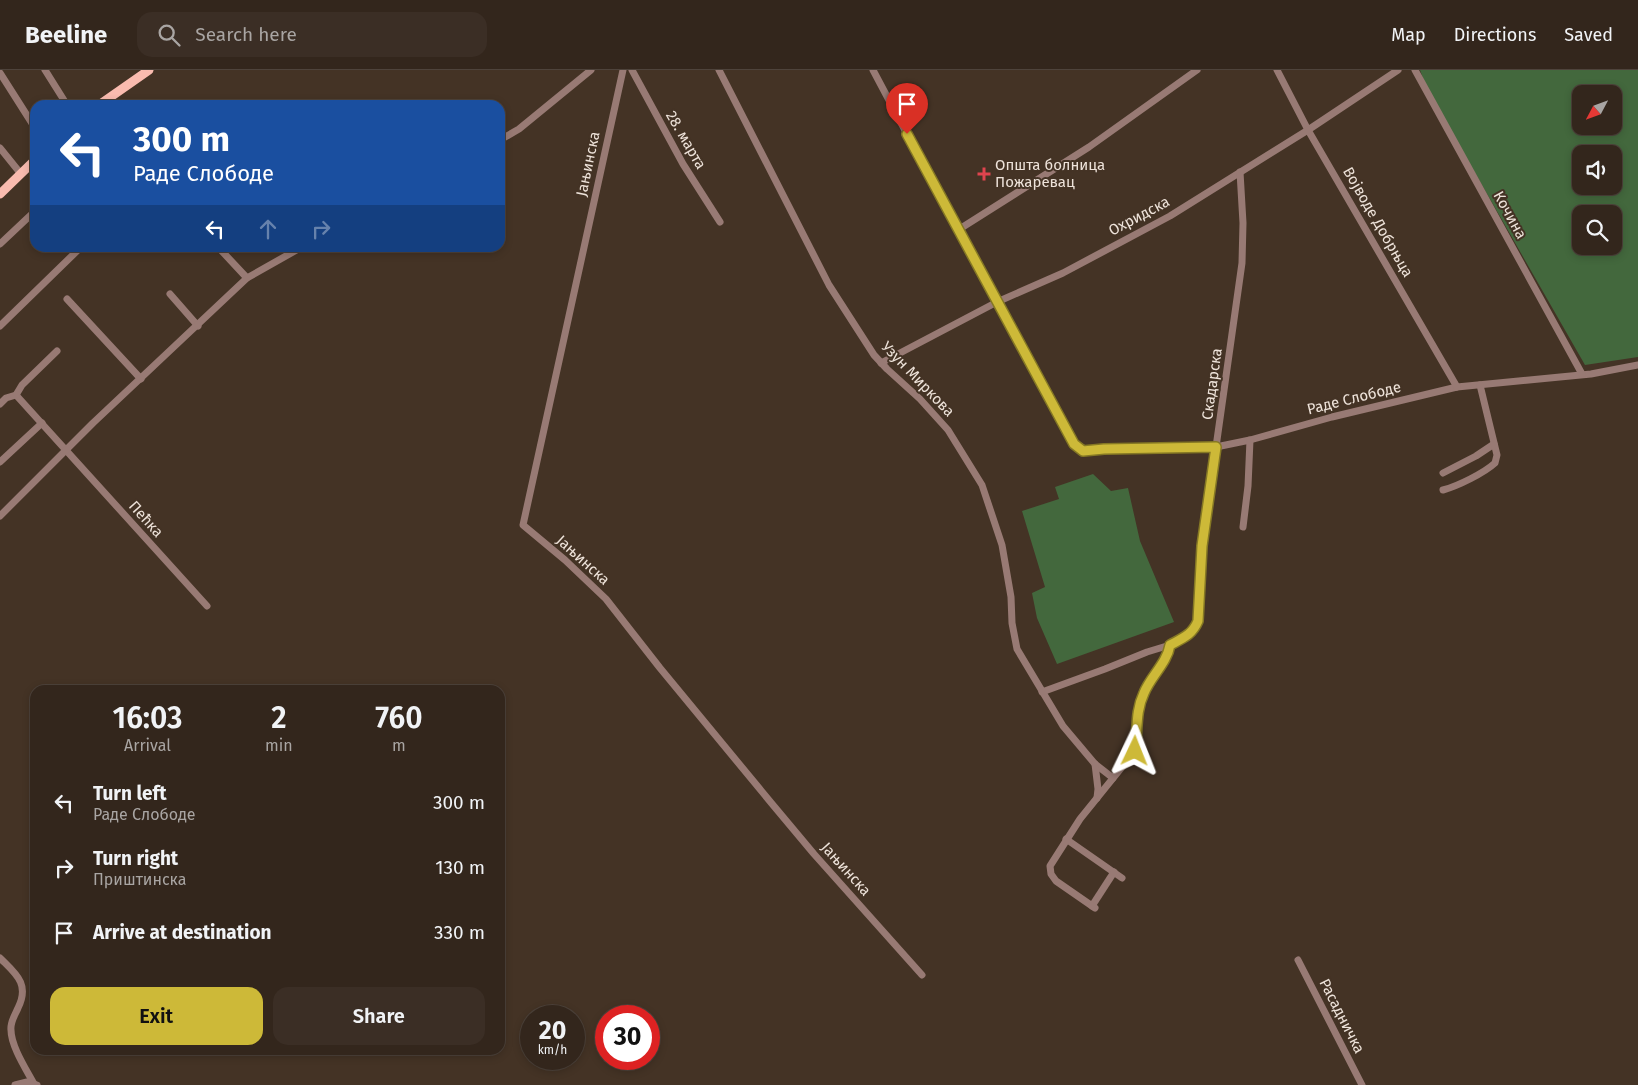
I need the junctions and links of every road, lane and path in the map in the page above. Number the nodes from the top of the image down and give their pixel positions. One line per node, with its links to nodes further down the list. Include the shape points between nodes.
1 (45, 70): 13 (street)
2 (149, 70): 14 (main road)
3 (592, 70): 17 (street)
4 (623, 70): 66 (street, Јањинска, via 523,525 606,599 808,847)
5 (632, 70): 24 (street, 28. марта, via 683,164)
6 (719, 70): 37 (street, Узун Миркова, via 829,285)
7 (873, 70): 25 (street)
8 (1198, 70): 25 (street, via 1089,147)
9 (1277, 70): 16 (street, Војводе Добрњца)
10 (1398, 70): 16 (street, Охридска)
11 (1415, 70): 39 (street, Кочина)
12 (0, 73): 15 (street)
13 (64, 100)
14 (109, 100)
15 (30, 120)
16 (1308, 130): 20 (street, Охридска); 42 (street, Војводе Добрњца)
17 (505, 137)
18 (0, 148): 21 (street)
19 (30, 165): 21 (main road)
20 (1240, 172): 33 (street, Охридска, via 1162,220 1063,273); 48 (street, Скадарска, via 1242,263)
21 (21, 174): 22 (main road)
22 (0, 194)
23 (30, 216): 26 (street)
24 (720, 222)
25 (958, 230): 33 (street)
26 (0, 244)
27 (76, 252): 34 (street)
28 (222, 252): 30 (street)
29 (293, 252): 30 (street)
30 (247, 278): 35 (street)
31 (170, 294): 35 (street)
32 (67, 298): 40 (street)
33 (997, 302): 37 (street, Охридска); 48 (street, Раде Слободе, via 1078,449)
34 (0, 326)
35 (198, 326): 40 (street)
36 (57, 352): 43 (street, via 22,385)
37 (881, 363): 57 (street, Узун Миркова, via 948,430 982,485 1002,545 1016,649)
38 (1638, 366): 39 (street, Раде Слободе)
39 (1582, 374): 41 (street, Раде Слободе)
40 (141, 378): 49 (street)
41 (1480, 385): 42 (street, Раде Слободе); 47 (street)
42 (1457, 387): 46 (street, Раде Слободе)
43 (16, 395): 44 (street); 45 (street, Пећка)
44 (0, 404)
45 (42, 423): 49 (street, Пећка); 50 (street)
46 (1250, 440): 48 (street, Раде Слободе); 54 (street)
47 (1494, 444): 51 (street); 52 (street, via 1495,463 1480,474)
48 (1216, 447): 56 (street, Скадарска, via 1202,546 1198,621 1187,636)
49 (66, 451): 53 (street); 55 (street, Пећка)
50 (0, 462)
51 (1443, 473)
52 (1443, 490)
53 (0, 516)
54 (1243, 527)
55 (207, 606)
56 (1170, 645): 57 (street, Скадарска); 59 (street, via 1167,657 1148,683 1141,700 1135,751)
57 (1042, 692): 58 (street, Узун Миркова, via 1063,726)
58 (1094, 764): 59 (street, Узун Миркова); 60 (street)
59 (1113, 778): 60 (street)
60 (1097, 799): 61 (street)
61 (1066, 839): 62 (street); 62 (street, via 1050,866 1051,874 1056,881 1094,907)
62 (1114, 872): 63 (street)
63 (1122, 878)
64 (0, 958): 67 (street, via 16,974 23,990 11,1030 17,1050)
65 (1298, 960): 69 (street, Расадничка)
66 (922, 975)
67 (35, 1084): 68 (street)
68 (16, 1085)
69 (1362, 1085)

